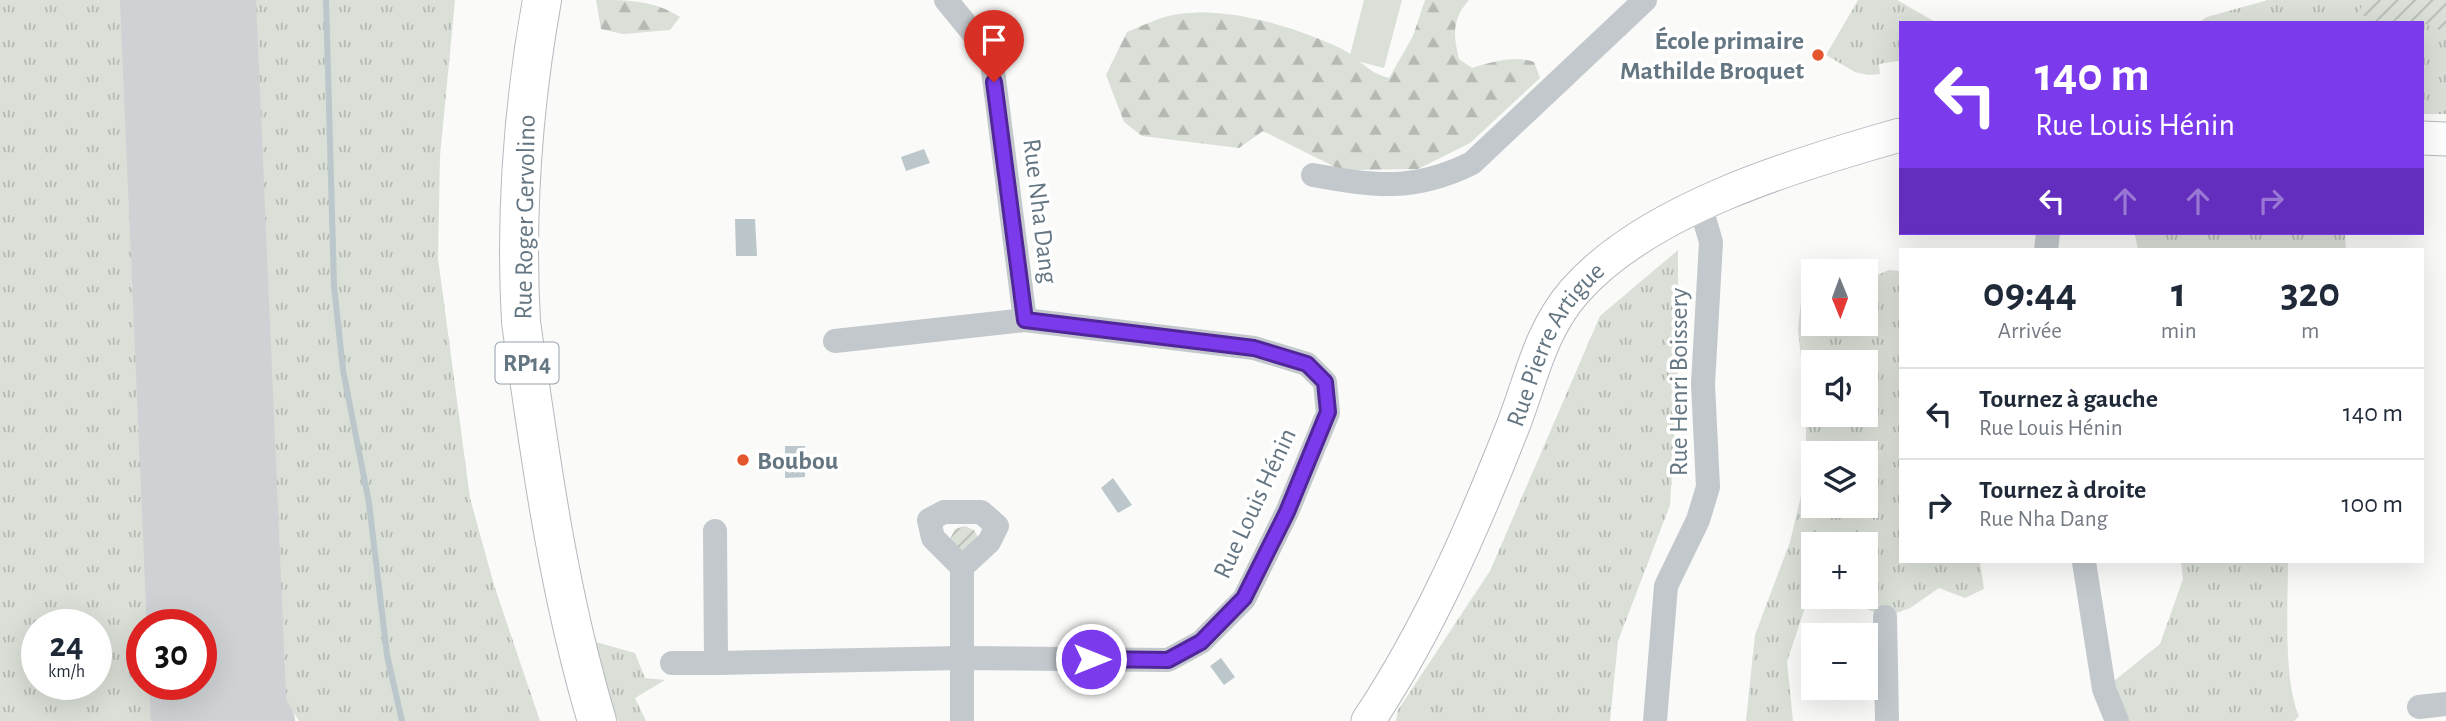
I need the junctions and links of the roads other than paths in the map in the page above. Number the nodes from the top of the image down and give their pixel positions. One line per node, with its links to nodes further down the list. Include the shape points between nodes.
1 (523, 0): 21 (main road, Rue Roger Gervolino / RP14, via 506,130 501,284 544,594)
2 (542, 0): 22 (main road, Rue Roger Gervolino / RP14, via 523,131 521,322 556,553 576,654)
3 (946, 0): 10 (street, Rue Nha Dang, via 991,55)
4 (1645, 0): 8 (street, via 1472,163 1444,178 1374,186)
5 (1899, 135): 9 (main road, Rue Pierre Artigue, via 1821,157)
6 (2424, 138): 7 (main road)
7 (2446, 139)
8 (1313, 175)
9 (1700, 204): 24 (main road, Rue Pierre Artigue, via 1629,244 1583,284 1539,345 1513,428 1475,518 1421,633); 25 (street, Rue Henri Boissery, via 1711,242 1703,384 1709,487 1699,520 1666,586)
10 (1025, 320): 11 (street, Rue Louis Hénin); 16 (street, Rue Louis Hénin, via 1254,348 1307,364 1325,382 1328,412 1287,512 1244,598 1201,642 1168,660)
11 (835, 341)
12 (715, 531): 18 (street)
13 (2084, 563): 27 (street, via 2104,690)
14 (962, 567): 16 (street)
15 (1885, 617): 26 (street)
16 (961, 658): 18 (street, Rue Louis Hénin); 23 (street)
17 (672, 663): 18 (street, Rue Louis Hénin)
18 (716, 663)
19 (2446, 704): 20 (street)
20 (2419, 707)
21 (570, 721)
22 (597, 721)
23 (961, 721)
24 (1368, 721)
25 (1655, 721)
26 (1887, 721)
27 (2117, 721)

